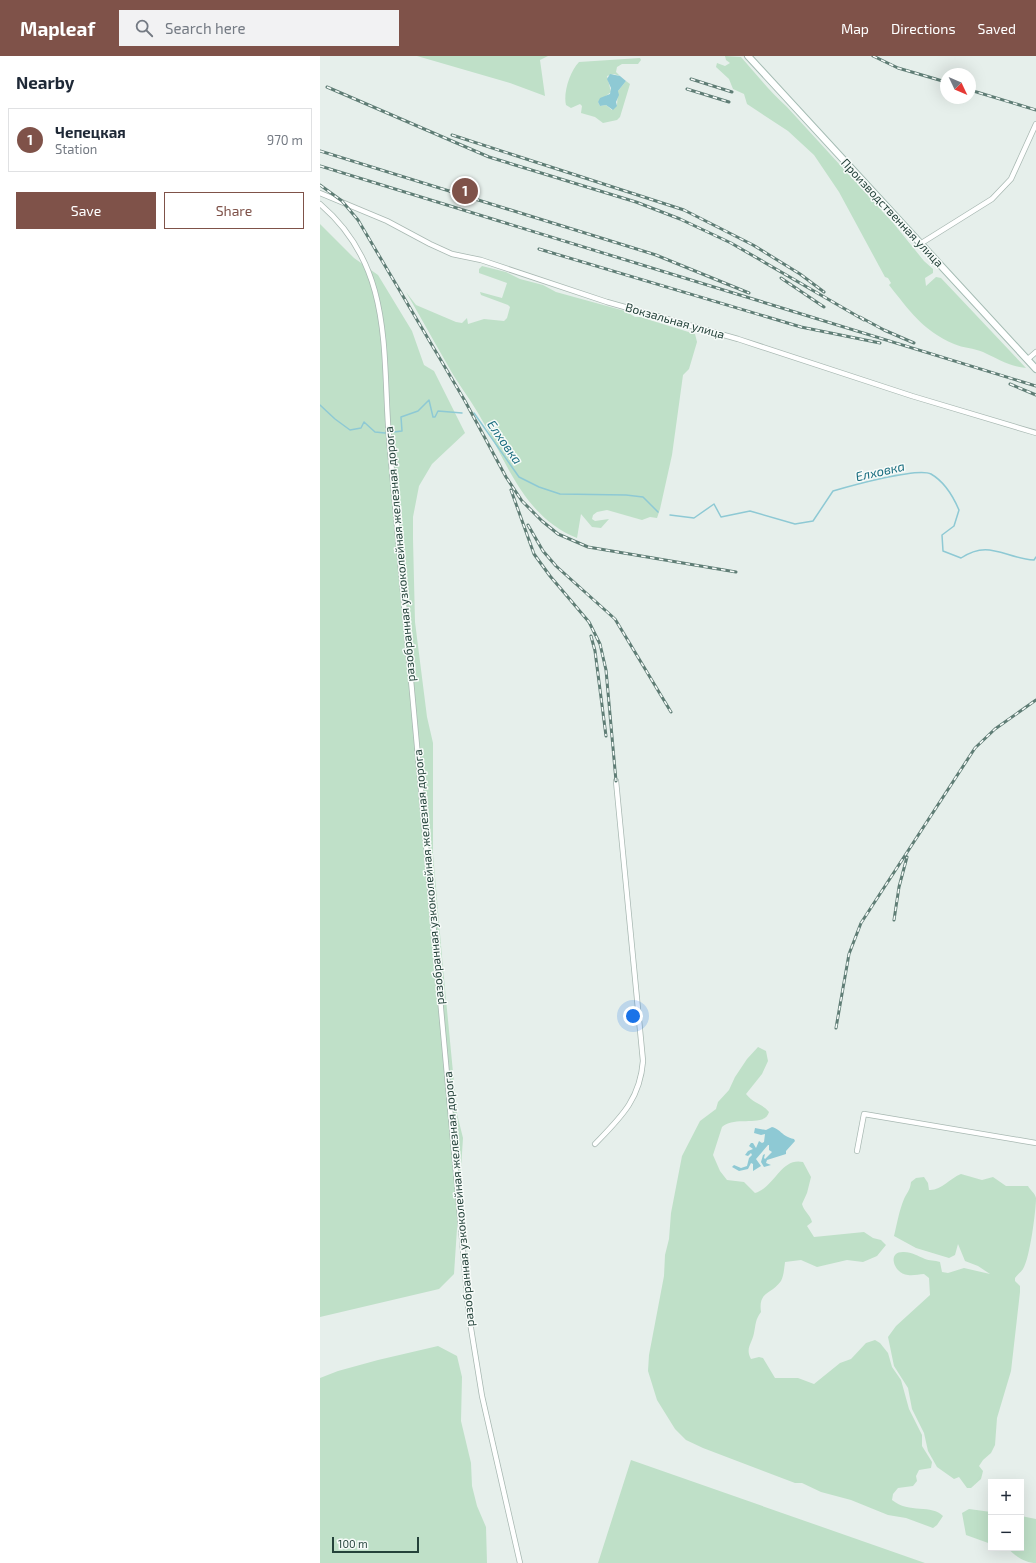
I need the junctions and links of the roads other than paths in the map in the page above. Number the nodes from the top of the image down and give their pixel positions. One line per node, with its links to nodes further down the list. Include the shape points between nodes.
1 (748, 56): 5 (main road, Производственная улица)
2 (1036, 124): 5 (street, via 1011,179 992,199)
3 (320, 193): 9 (street, Вокзальная улица, via 387,221 452,254 481,260 607,302 738,339 904,394)
4 (320, 204): 14 (street, разобранная узкоколейная железная дорога, via 347,230 364,259 373,280 384,334 388,428 471,1330 484,1404)
5 (920, 244): 7 (main road, Производственная улица)
6 (1036, 352): 7 (street)
7 (1028, 359): 8 (main road, Производственная улица)
8 (1036, 369)
9 (1036, 433)
10 (616, 781): 12 (street, via 643,1061 639,1086 632,1102)
11 (1036, 1143): 13 (street, via 864,1114)
12 (595, 1144)
13 (857, 1151)
14 (520, 1563)

